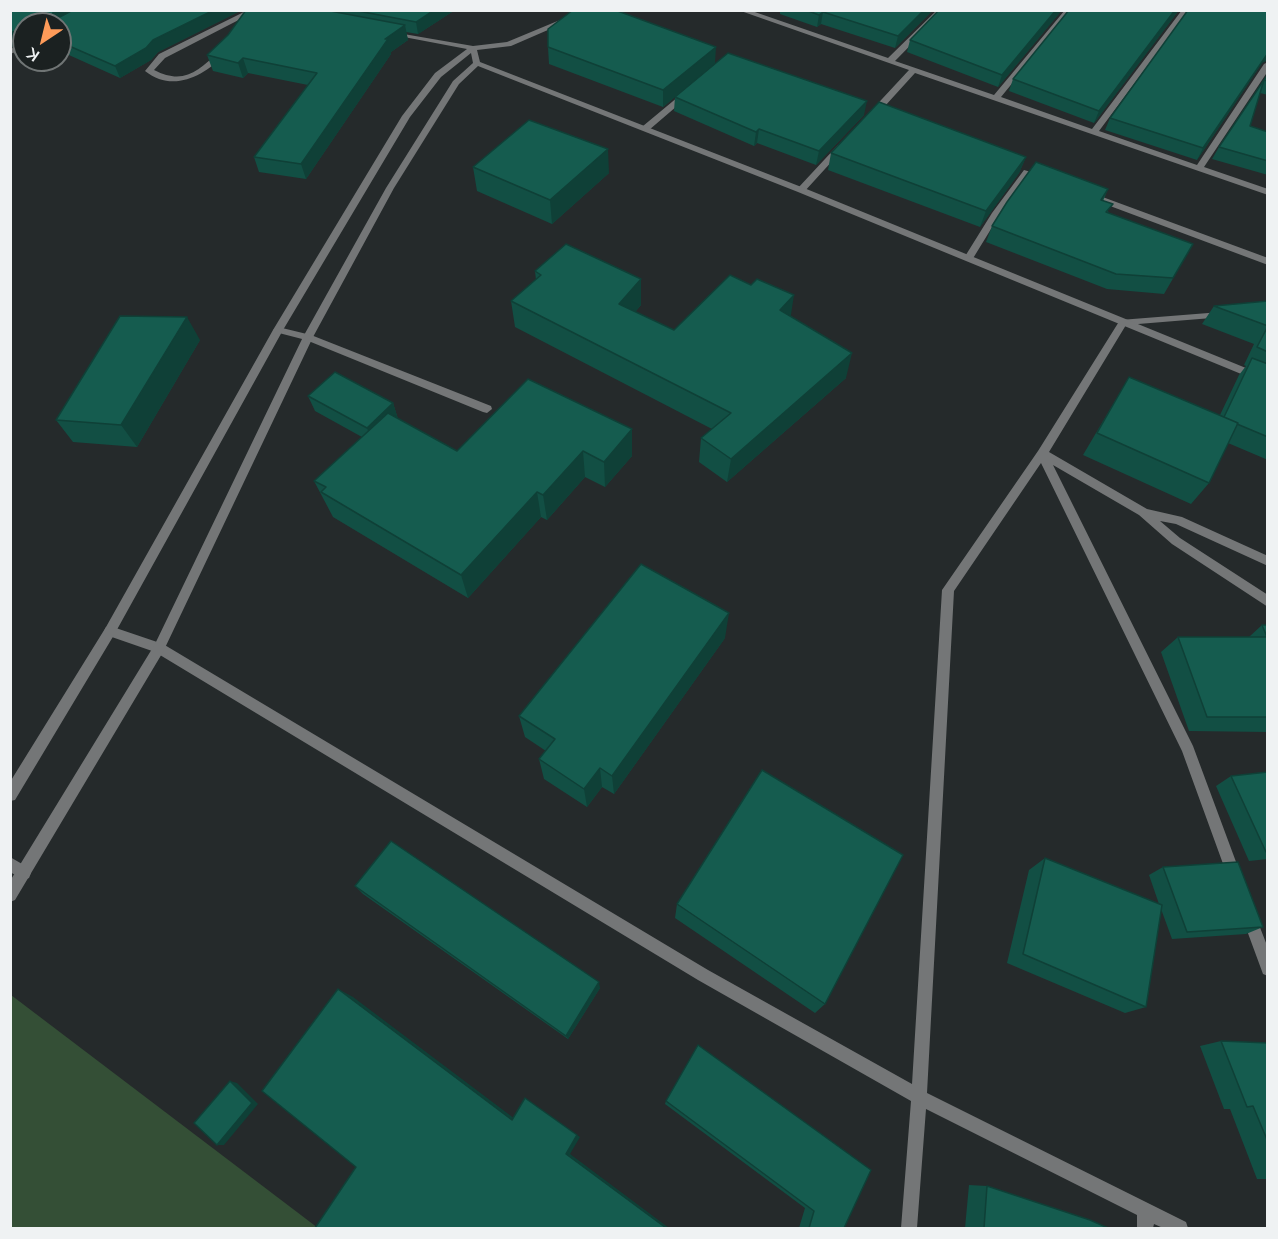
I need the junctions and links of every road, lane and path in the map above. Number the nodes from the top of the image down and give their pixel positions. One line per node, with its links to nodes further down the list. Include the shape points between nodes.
1 (255, 10): 8 (street); 10 (street, via 162,56 149,71 190,79)
2 (741, 10): 7 (street)
3 (942, 10): 12 (street)
4 (1070, 10): 17 (street)
5 (1186, 10): 23 (street)
6 (593, 12): 11 (street, via 508,44)
7 (752, 12): 12 (street)
8 (244, 28)
9 (383, 32): 11 (street)
10 (231, 44)
11 (473, 48): 13 (street); 36 (street, via 438,75 406,116)
12 (890, 61): 15 (street)
13 (477, 63): 22 (street); 37 (street, via 456,83 390,188)
14 (1268, 64): 25 (street)
15 (914, 69): 17 (street); 19 (street)
16 (693, 89): 22 (street)
17 (996, 99): 23 (street)
18 (862, 109): 19 (street)
19 (874, 113): 20 (street); 21 (street)
20 (885, 117)
21 (866, 122)
22 (646, 128): 29 (street)
23 (1093, 133): 25 (street)
24 (849, 139): 29 (street)
25 (1200, 166): 31 (street)
26 (1016, 167): 27 (street)
27 (1027, 172): 28 (street); 32 (street)
28 (1038, 176)
29 (801, 190): 32 (street)
30 (1082, 192): 33 (street)
31 (1268, 192)
32 (969, 258): 35 (street)
33 (1268, 262)
34 (1234, 315): 35 (street)
35 (1123, 322): 38 (street); 40 (street)
36 (278, 330): 37 (street); 44 (street)
37 (308, 337): 39 (street); 45 (street)
38 (1268, 381)
39 (487, 409)
40 (1042, 454): 41 (street); 50 (street, via 1188,750 1242,897); 52 (street, via 948,590)
41 (1143, 512): 42 (street, via 1178,519); 43 (street, via 1176,541)
42 (1268, 561)
43 (1268, 602)
44 (110, 631): 45 (street); 46 (street)
45 (159, 648): 48 (street); 52 (street, via 703,975)
46 (10, 795)
47 (10, 864): 48 (street)
48 (24, 873): 49 (street)
49 (10, 895)
50 (1262, 935): 51 (street)
51 (1268, 969)
52 (919, 1097): 53 (street); 54 (street)
53 (1146, 1220): 55 (street)
54 (909, 1228)
55 (1180, 1228)

